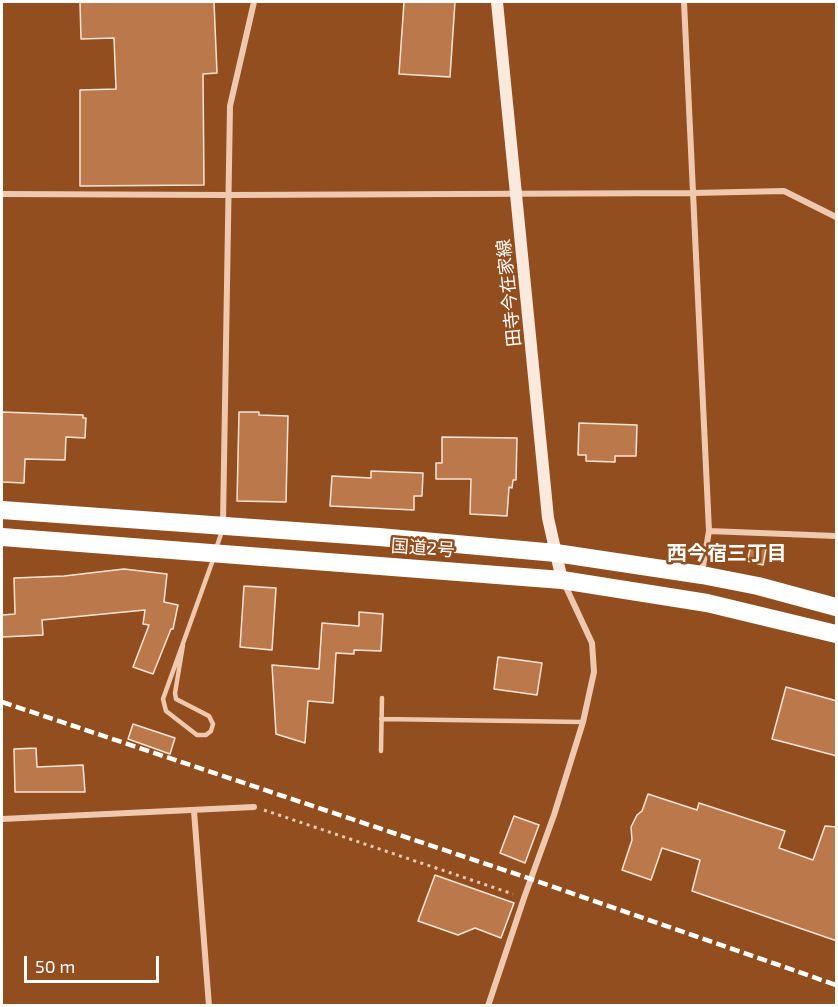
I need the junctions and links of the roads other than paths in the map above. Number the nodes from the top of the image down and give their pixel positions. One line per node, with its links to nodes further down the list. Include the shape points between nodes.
1 (254, 2): 7 (street, via 230,106)
2 (497, 2): 4 (main road, 田寺今在家線)
3 (684, 2): 5 (street)
4 (516, 193): 5 (street); 7 (street); 15 (main road, 田寺今在家線, via 548,518)
5 (693, 193): 8 (street, via 784,191); 11 (street)
6 (2, 194): 7 (street)
7 (229, 195): 10 (street)
8 (837, 217)
9 (2, 510): 10 (highway, 国道2号)
10 (223, 526): 14 (lane); 15 (highway, 国道2号)
11 (709, 531): 12 (street); 16 (street)
12 (837, 536)
13 (2, 537): 14 (highway, 国道2号)
14 (215, 553): 17 (highway, 国道2号); 20 (lane)
15 (556, 553): 16 (highway, 国道2号); 17 (main road, 田寺今在家線)
16 (702, 575): 18 (highway, 国道2号)
17 (562, 580): 19 (highway, 国道2号, via 707,603); 23 (street, via 592,643 594,672)
18 (837, 608)
19 (837, 634)
20 (183, 645): 20 (lane, via 176,699 209,716 212,731 206,735 197,735 166,711 164,705)
21 (382, 698): 22 (lane)
22 (381, 719): 23 (lane); 24 (lane)
23 (583, 722): 29 (street)
24 (381, 751)
25 (254, 807): 26 (street)
26 (194, 811): 27 (street); 28 (street)
27 (2, 819)
28 (209, 1005)
29 (488, 1005)

